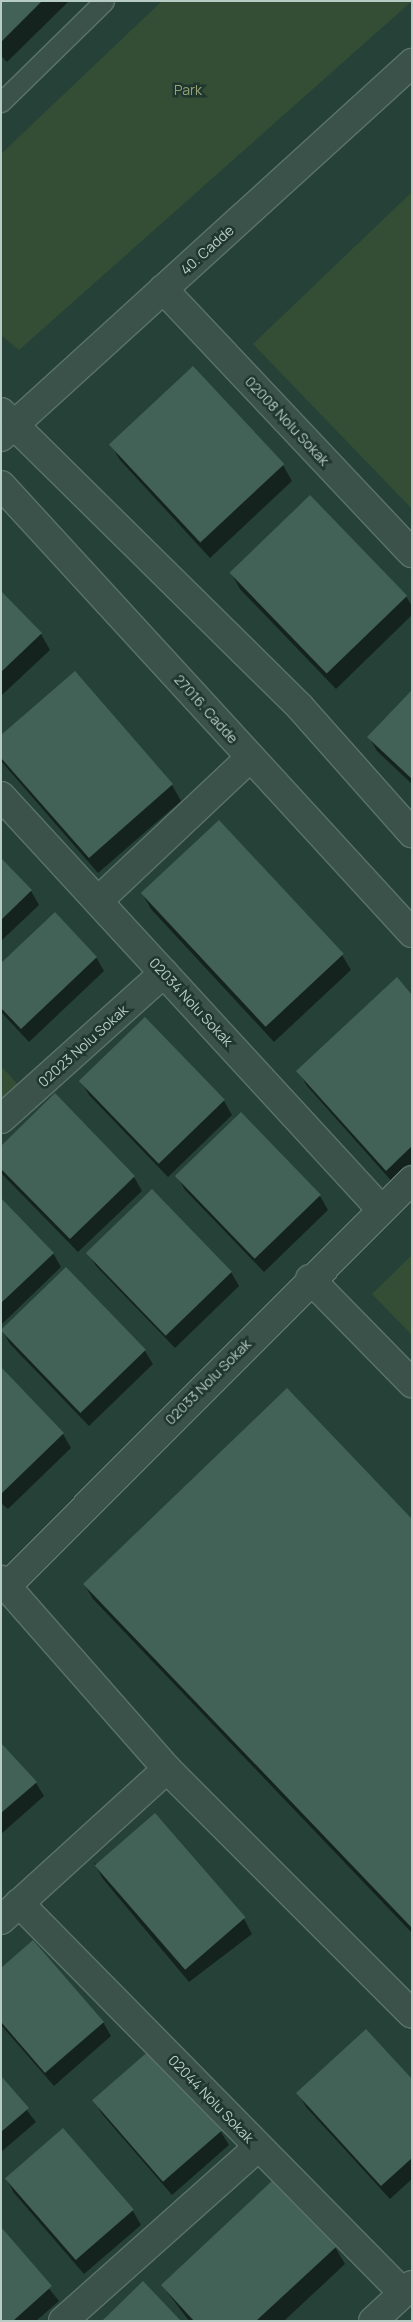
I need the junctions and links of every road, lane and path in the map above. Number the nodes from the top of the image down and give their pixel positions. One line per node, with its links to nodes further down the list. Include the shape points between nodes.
1 (104, 1): 3 (lane)
2 (412, 63): 4 (street, 40. Cadde)
3 (1, 102)
4 (163, 289): 5 (street, 40. Cadde); 7 (street, 02008 Nolu Sokak)
5 (6, 425): 10 (street, via 300,707)
6 (1, 484): 8 (street, 27016. Cadde)
7 (412, 553)
8 (250, 758): 11 (street); 12 (street, 27016. Cadde)
9 (1, 796): 11 (street, 02034 Nolu Sokak)
10 (412, 833)
11 (98, 901): 13 (street, 02034 Nolu Sokak)
12 (412, 933)
13 (164, 973): 14 (street, 02023 Nolu Sokak); 16 (street, 02034 Nolu Sokak)
14 (1, 1119)
15 (412, 1180): 16 (street, 02033 Nolu Sokak)
16 (380, 1208): 17 (street, 02033 Nolu Sokak)
17 (310, 1279): 18 (street); 19 (street, 02033 Nolu Sokak)
18 (412, 1383)
19 (4, 1583): 20 (street)
20 (167, 1769): 21 (street); 22 (street)
21 (10, 1911): 23 (street, 02044 Nolu Sokak)
22 (410, 2008)
23 (258, 2147): 24 (street, 02044 Nolu Sokak); 25 (street)
24 (408, 2289): 26 (street)
25 (63, 2321)
26 (373, 2321)

